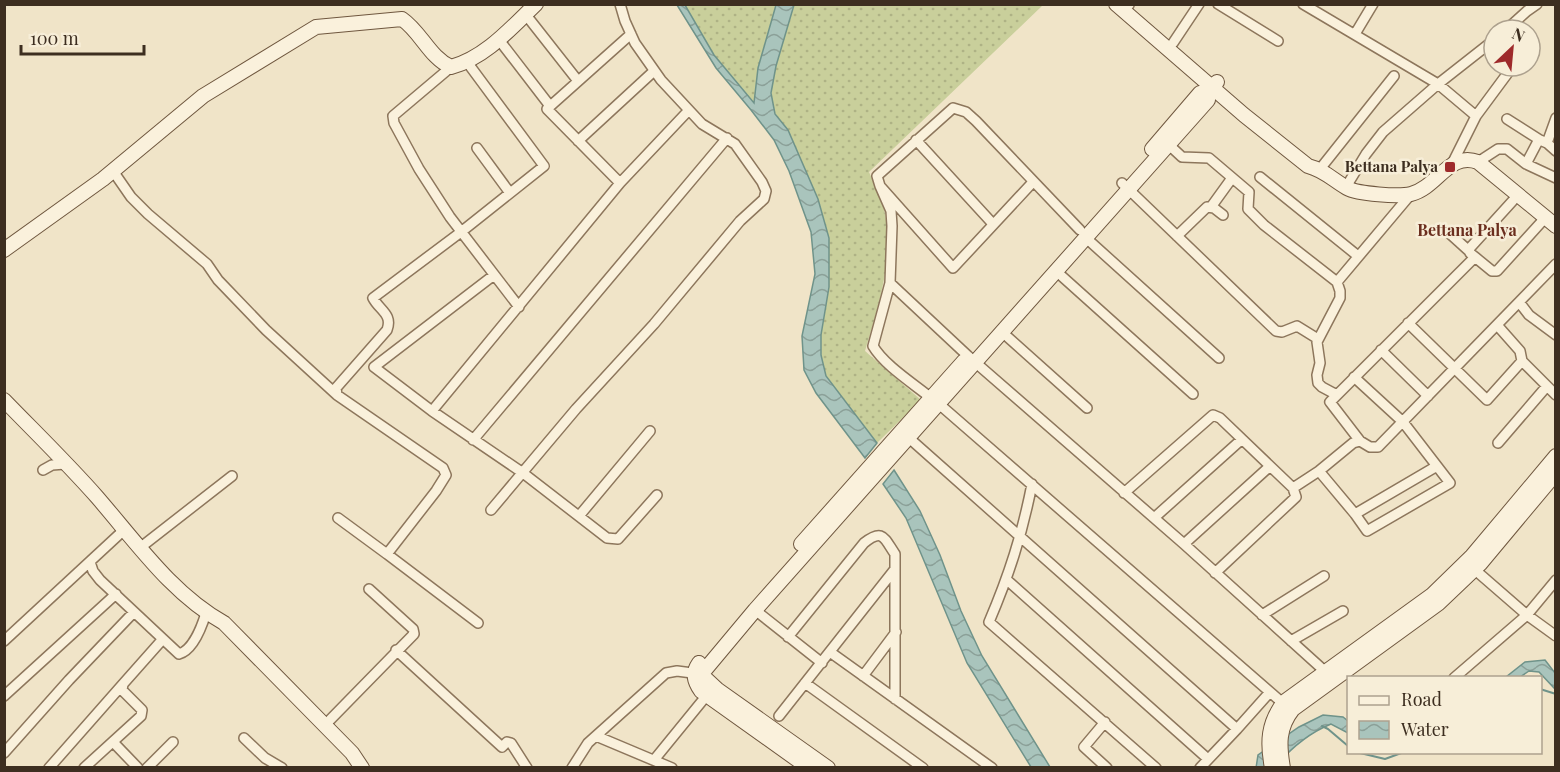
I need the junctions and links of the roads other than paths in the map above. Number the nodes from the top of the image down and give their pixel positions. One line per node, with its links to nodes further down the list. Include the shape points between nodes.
1 (536, 4): 18 (street)
2 (620, 4): 12 (street)
3 (1199, 4): 15 (street)
4 (1218, 4): 14 (street)
5 (1303, 4): 13 (street)
6 (1373, 4): 13 (street)
7 (1537, 4): 9 (street)
8 (1125, 5): 15 (street); 25 (street)
9 (1526, 6): 10 (street)
10 (1516, 18)
11 (530, 20): 23 (street)
12 (631, 34): 20 (street); 23 (street)
13 (1354, 34): 24 (street)
14 (1278, 41)
15 (1173, 43): 25 (street)
16 (503, 45): 26 (street)
17 (1482, 51): 24 (street)
18 (467, 62): 19 (street); 51 (street, via 544,166)
19 (451, 67): 42 (street, via 441,62 402,19 316,27 203,96); 58 (street, via 393,116 419,169)
20 (654, 70): 27 (street); 33 (street)
21 (1394, 76): 41 (street)
22 (1504, 78): 28 (street)
23 (578, 81): 26 (street)
24 (1438, 84): 28 (street); 50 (street, via 1383,132)
25 (1212, 87): 35 (street, via 1208,100); 41 (street, via 1308,166); 49 (street, via 1200,93)
26 (550, 106): 33 (street, via 547,109)
27 (689, 110): 31 (street, via 702,124); 47 (street)
28 (1476, 116): 38 (street)
29 (1556, 118): 34 (street)
30 (1507, 119): 34 (street)
31 (727, 138): 96 (street); 107 (street, via 756,172 766,191 764,199 740,221)
32 (916, 140): 46 (street, via 953,108 960,109); 48 (street, via 877,176); 57 (street)
33 (578, 141): 47 (street)
34 (1544, 141): 37 (street); 40 (street, via 1537,143)
35 (1168, 144): 44 (street, via 1182,157 1209,159); 49 (street)
36 (477, 148): 51 (street)
37 (1556, 151)
38 (1453, 162): 39 (street, via 1468,158); 52 (street, via 1435,181)
39 (1478, 162): 40 (street, via 1498,149 1507,149); 53 (street)
40 (1526, 164): 45 (street)
41 (1320, 169): 50 (street)
42 (113, 171): 62 (street); 85 (street, via 131,197 207,264 266,330)
43 (1260, 177): 64 (street)
44 (1232, 178): 54 (street); 68 (street, via 1249,192 1248,209 1264,225)
45 (1556, 178)
46 (1033, 182): 57 (street); 60 (street)
47 (620, 183): 71 (street)
48 (880, 186): 57 (street, via 953,268); 69 (street, via 891,211)
49 (1125, 186): 60 (street); 61 (street)
50 (1346, 187): 52 (street, via 1364,193)
51 (510, 193): 58 (street)
52 (1412, 194): 64 (street)
53 (1518, 195): 56 (street); 63 (street)
54 (1211, 207): 55 (street); 61 (street)
55 (1223, 215)
56 (1550, 222): 63 (street, via 1497,271)
57 (993, 224)
58 (461, 232): 67 (street); 85 (street, via 373,298 390,324 336,388)
59 (1448, 232): 63 (street)
60 (1082, 234): 66 (street); 78 (street); 79 (street)
61 (1177, 236): 76 (street, via 1276,331 1297,326)
62 (4, 250)
63 (1472, 254): 72 (street)
64 (1358, 256): 68 (street)
65 (1556, 264): 70 (street)
66 (1056, 271): 74 (street); 84 (street)
67 (494, 275): 71 (street); 92 (street, via 374,367)
68 (1337, 282): 76 (street, via 1340,298)
69 (890, 283): 79 (street); 90 (street, via 873,346)
70 (1519, 302): 73 (street); 75 (street, via 1529,315)
71 (519, 307): 92 (street)
72 (1408, 323): 77 (street); 81 (street)
73 (1497, 325): 80 (street, via 1520,351); 81 (street)
74 (1002, 332): 79 (street); 91 (street)
75 (1556, 335)
76 (1318, 339): 86 (street, via 1318,383)
77 (1381, 350): 82 (street); 88 (street)
78 (1219, 358)
79 (972, 359): 90 (street); 112 (street)
80 (1522, 361): 81 (street, via 1487,400); 83 (street)
81 (1454, 370): 88 (street)
82 (1354, 377): 86 (street); 93 (street)
83 (1547, 386): 87 (street); 99 (street)
84 (1193, 394)
85 (337, 395): 123 (street, via 443,468 446,475)
86 (1337, 395): 98 (street, via 1330,402)
87 (1556, 395)
88 (1428, 396): 93 (street)
89 (4, 400): 101 (street)
90 (935, 401): 95 (street); 104 (street); 110 (street)
91 (1087, 408)
92 (432, 411): 96 (street)
93 (1403, 422): 98 (street, via 1378,447); 102 (street)
94 (650, 431): 116 (street)
95 (909, 438): 104 (street); 120 (street)
96 (473, 440): 107 (street)
97 (1241, 440): 103 (street); 112 (street, via 1220,418 1211,416); 118 (street)
98 (1360, 441): 106 (street)
99 (1498, 444)
100 (1556, 456): 151 (street, via 1472,556 1432,595)
101 (65, 464): 105 (street); 119 (street)
102 (1437, 466): 115 (street); 115 (street, via 1449,484 1367,531)
103 (1269, 467): 111 (street); 121 (street)
104 (874, 469): 133 (street); 149 (street, via 707,651)
105 (43, 470)
106 (1319, 471): 111 (street); 115 (street)
107 (523, 473): 114 (street); 116 (street)
108 (232, 476): 122 (street)
109 (1554, 478): 126 (street)
110 (1032, 484): 120 (street); 156 (street)
111 (1293, 488): 127 (street, via 1296,496)
112 (1124, 493): 118 (street)
113 (657, 495): 116 (street, via 618,538 607,538)
114 (491, 510)
115 (1355, 514)
116 (579, 516)
117 (338, 518): 123 (street)
118 (1154, 519): 121 (street)
119 (125, 530): 122 (street); 124 (street)
120 (1021, 537): 129 (street); 164 (street)
121 (1184, 544): 127 (street)
122 (141, 547): 136 (street, via 179,591)
123 (387, 554): 139 (street)
124 (90, 562): 132 (street, via 93,572); 144 (street)
125 (895, 569): 140 (street); 142 (street, via 895,554 884,538 874,535); 147 (street)
126 (1474, 569): 138 (street); 150 (street, via 1439,603)
127 (1215, 573): 137 (street)
128 (1323, 576): 137 (street)
129 (1007, 580): 162 (street, via 988,622); 171 (street)
130 (1556, 580): 138 (street)
131 (369, 589): 146 (street, via 414,632)
132 (116, 594): 135 (street); 158 (street)
133 (754, 610): 142 (street); 149 (street)
134 (1343, 611): 145 (street)
135 (134, 612): 143 (street); 170 (street)
136 (206, 613): 143 (street, via 184,652 178,654); 163 (street, via 224,623)
137 (1262, 615): 145 (street)
138 (1527, 615): 141 (street); 153 (street)
139 (478, 623)
140 (896, 631): 152 (street); 159 (street)
141 (1556, 636)
142 (788, 637): 148 (street)
143 (162, 640): 155 (street)
144 (4, 641)
145 (1291, 641): 151 (street)
146 (396, 650): 163 (street); 179 (street, via 502,747 511,743)
147 (830, 652): 148 (street); 152 (street)
148 (822, 663): 154 (street)
149 (699, 673): 157 (street, via 695,682); 165 (street, via 666,673); 183 (street)
150 (1349, 674): 151 (street)
151 (1329, 675): 160 (street)
152 (863, 676): 159 (street)
153 (1456, 676)
154 (805, 683): 161 (street); 184 (street)
155 (123, 684): 168 (street, via 122,690 142,712); 173 (street)
156 (1270, 692): 160 (street); 164 (street)
157 (707, 695): 172 (street); 182 (street)
158 (4, 696)
159 (895, 699): 185 (street)
160 (1287, 707): 167 (street, via 1273,720)
161 (779, 716)
162 (1105, 722): 186 (street, via 1084,747); 187 (street)
163 (324, 726): 178 (street)
164 (1237, 729): 171 (street)
165 (596, 736): 172 (street); 180 (street)
166 (244, 738): 177 (street)
167 (1274, 738): 189 (street); 190 (street)
168 (113, 742): 174 (street); 175 (street)
169 (173, 742): 176 (street)
170 (4, 753)
171 (1208, 759): 188 (street)
172 (654, 760): 181 (street)
173 (48, 768)
174 (84, 768)
175 (138, 768)
176 (147, 768)
177 (282, 768)
178 (362, 768)
179 (527, 768)
180 (572, 768)
181 (672, 768)
182 (808, 768)
183 (828, 768)
184 (922, 768)
185 (992, 768)
186 (1107, 768)
187 (1156, 768)
188 (1200, 768)
189 (1272, 768)
190 (1283, 768)

